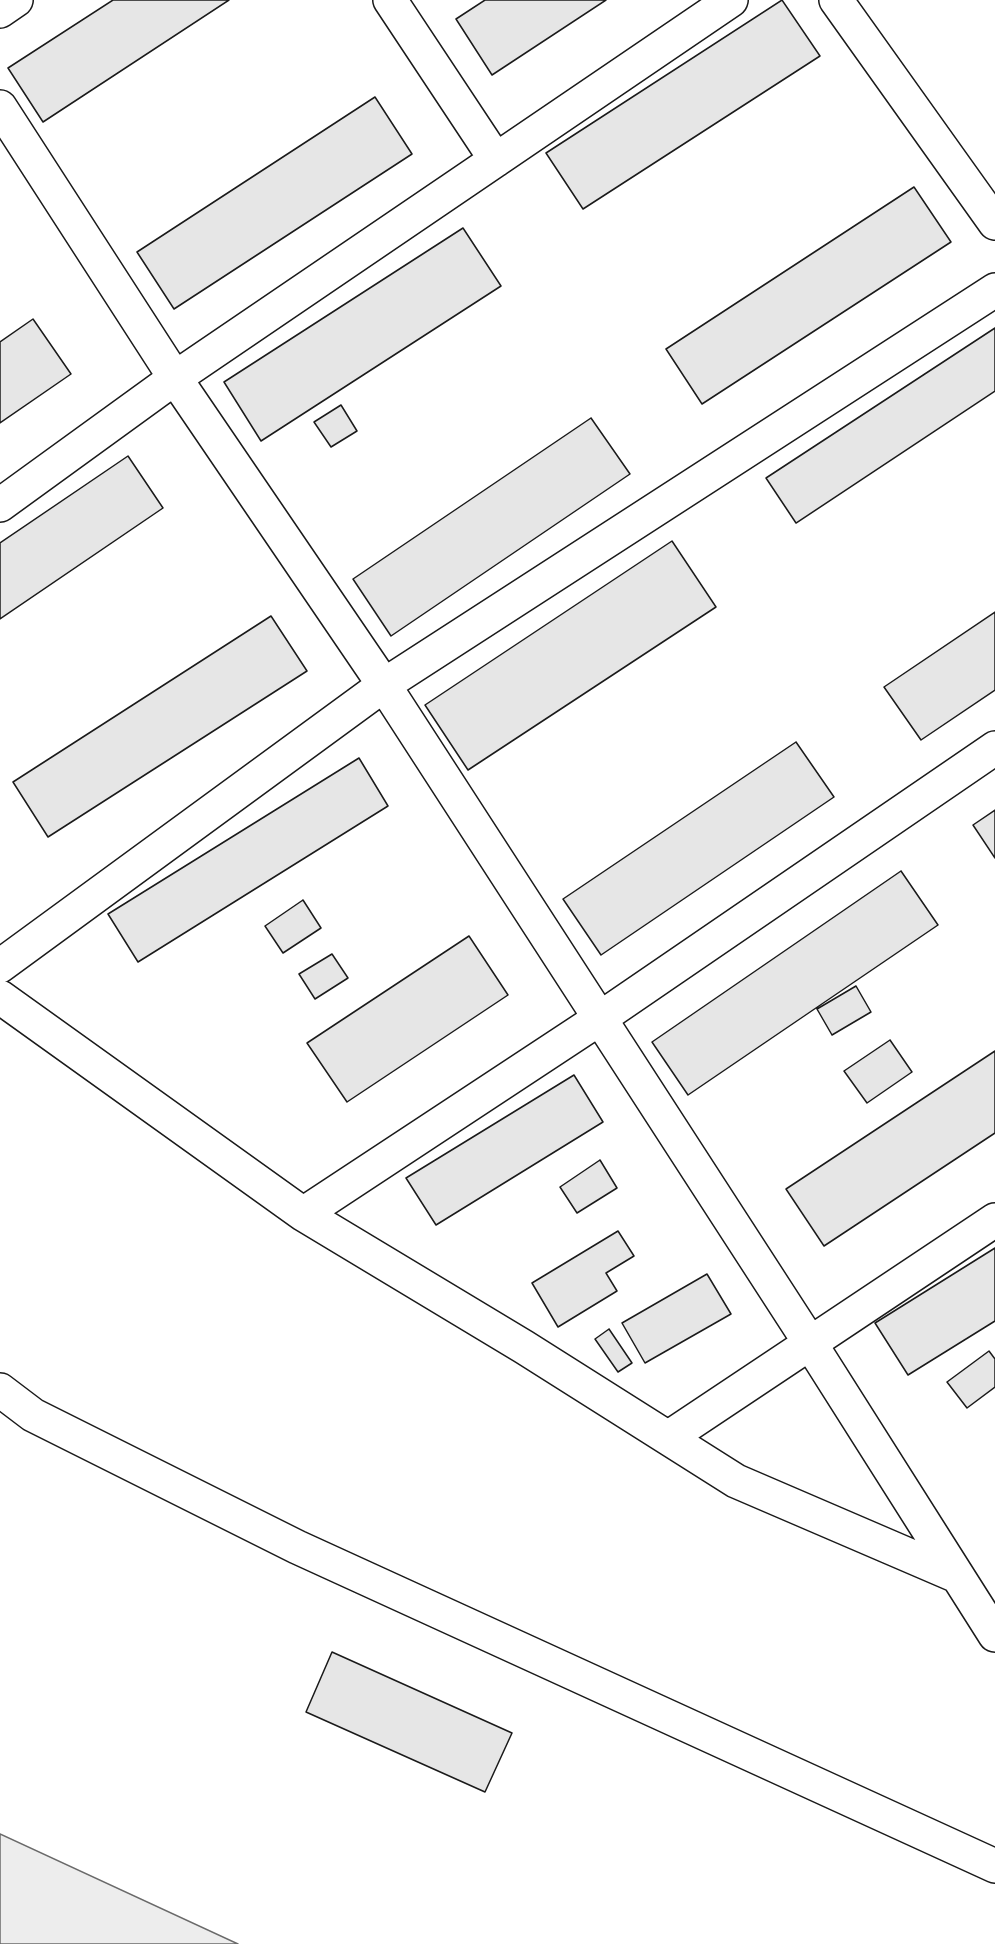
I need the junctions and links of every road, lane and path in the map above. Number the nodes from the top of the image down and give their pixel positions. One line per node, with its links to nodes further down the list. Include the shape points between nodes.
1 (16, 0): 5 (street)
2 (390, 0): 7 (street)
3 (731, 0): 7 (street)
4 (836, 0): 8 (street)
5 (0, 11)
6 (0, 107): 10 (street)
7 (496, 160): 10 (street)
8 (995, 223)
9 (995, 290): 12 (street)
10 (175, 378): 11 (street); 12 (street)
11 (0, 505)
12 (384, 685): 14 (street); 16 (street)
13 (995, 748): 16 (street)
14 (0, 966)
15 (0, 997): 17 (street)
16 (599, 1019): 17 (street); 19 (street)
17 (303, 1214): 21 (street)
18 (995, 1220): 19 (street)
19 (810, 1343): 21 (street); 22 (street)
20 (0, 1390): 24 (street, via 33,1415 297,1547)
21 (668, 1438): 22 (street, via 736,1481)
22 (957, 1576): 23 (street)
23 (995, 1635)
24 (995, 1866)

